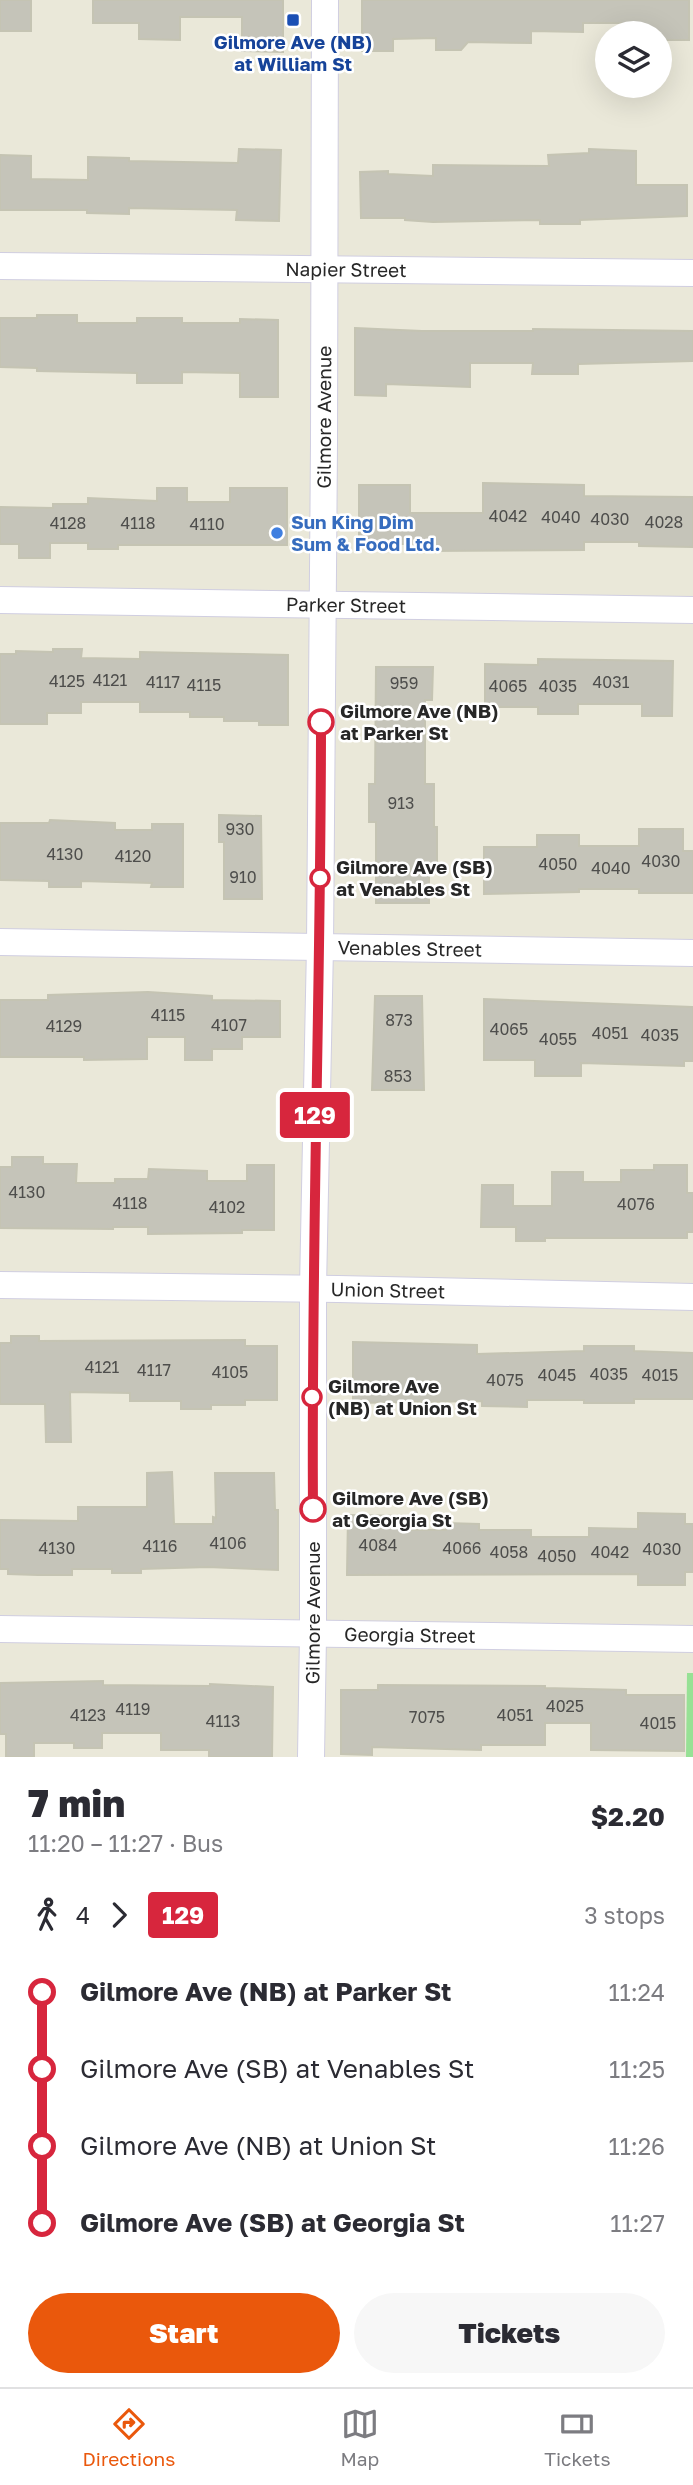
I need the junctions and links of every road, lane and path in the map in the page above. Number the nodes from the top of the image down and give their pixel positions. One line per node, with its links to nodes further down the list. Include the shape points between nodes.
1 (325, 0): 3 (street, Gilmore Avenue)
2 (0, 266): 3 (street, Napier Street)
3 (324, 271): 4 (street, Napier Street); 6 (street, Gilmore Avenue)
4 (693, 273)
5 (0, 600): 6 (street, Parker Street)
6 (322, 603): 7 (street, Parker Street); 9 (street, Gilmore Avenue)
7 (693, 610)
8 (0, 942): 9 (street, Venables Street)
9 (320, 946): 10 (street, Venables Street); 12 (street, Gilmore Avenue)
10 (693, 953)
11 (0, 1285): 12 (street, Union Street)
12 (313, 1288): 13 (street, Union Street); 15 (street, Gilmore Avenue)
13 (693, 1297)
14 (0, 1629): 15 (street, Georgia Street)
15 (313, 1635): 16 (street, Georgia Street); 17 (street, Gilmore Avenue)
16 (693, 1639)
17 (311, 1757)

